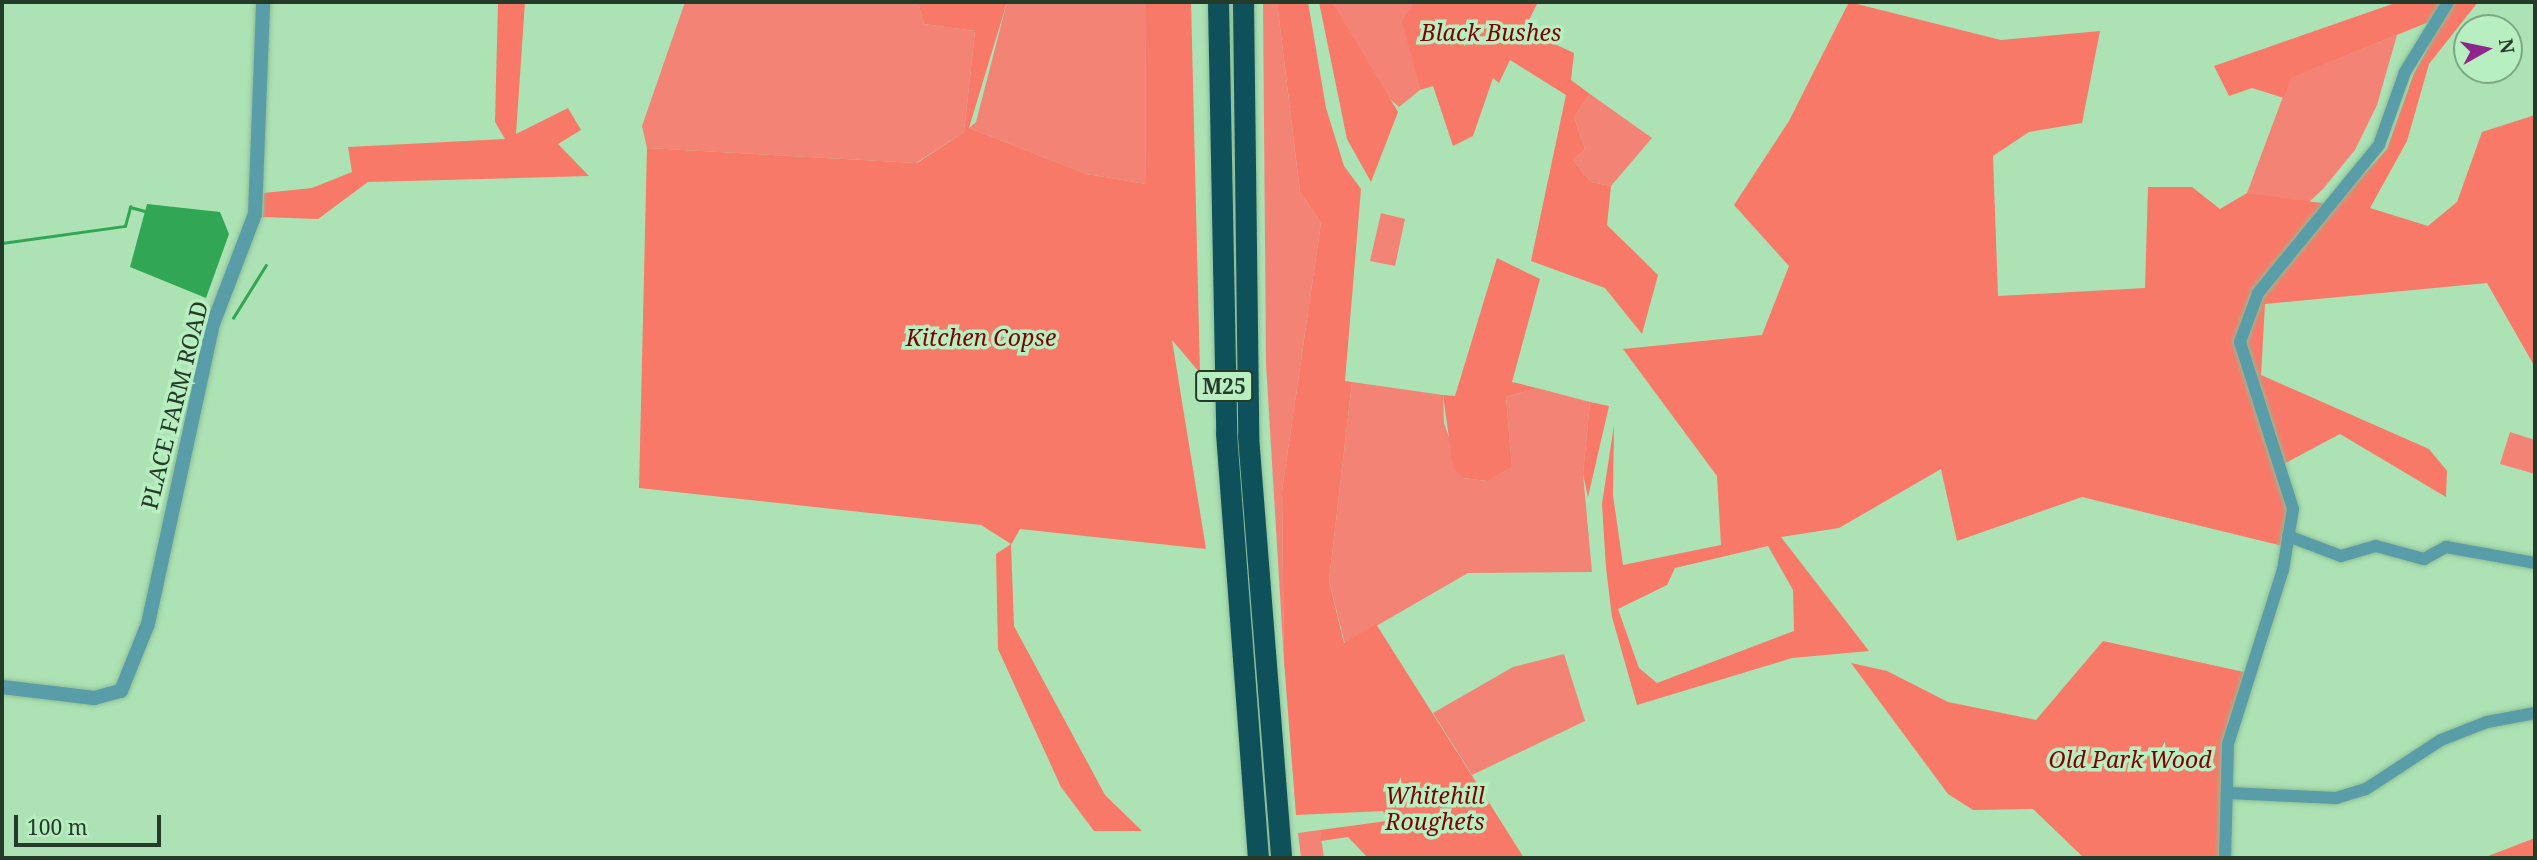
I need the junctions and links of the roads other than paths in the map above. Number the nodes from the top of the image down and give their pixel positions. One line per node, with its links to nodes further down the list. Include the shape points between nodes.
1 (263, 2): 7 (street, PLACE FARM ROAD, via 255,214 213,324 148,624 121,691 94,698)
2 (1218, 2): 10 (highway, M25, via 1226,433)
3 (1243, 2): 11 (highway, M25, via 1248,449)
4 (2448, 2): 5 (street, via 2406,72 2379,145 2258,293 2240,342 2293,509)
5 (2288, 536): 6 (street, via 2341,556 2376,546 2424,559 2446,547); 9 (street, via 2267,630 2228,744)
6 (2535, 563)
7 (2, 687)
8 (2535, 713): 9 (street, via 2487,722 2441,740 2366,789 2336,798)
9 (2228, 793): 12 (street)
10 (1258, 858)
11 (1281, 858)
12 (2225, 858)

